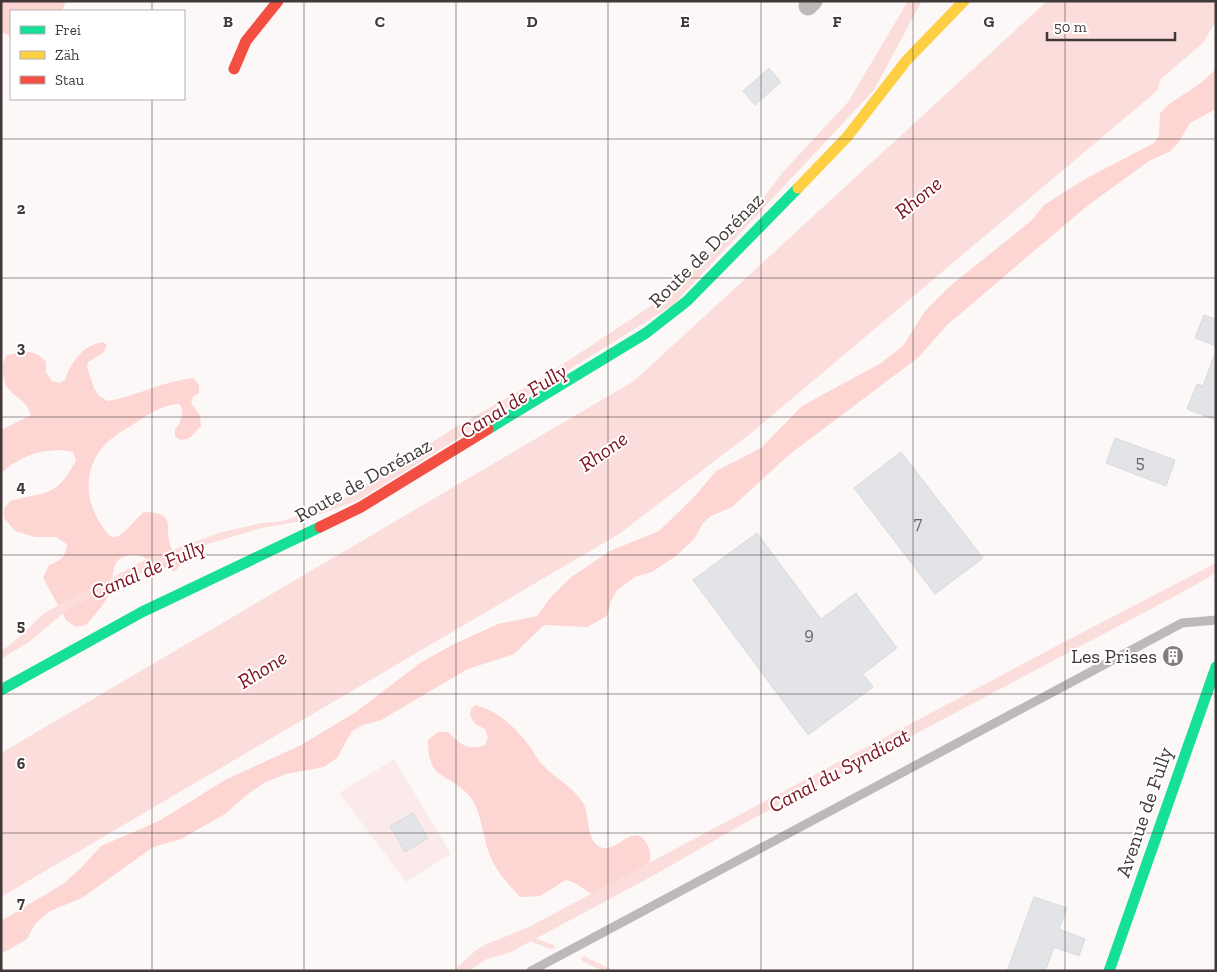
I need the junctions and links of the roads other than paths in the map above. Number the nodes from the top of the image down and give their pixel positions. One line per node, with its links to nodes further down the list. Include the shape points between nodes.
1 (278, 1): 3 (street, via 238,52)
2 (964, 1): 6 (street, Route de Dorénaz, via 906,61 847,137 686,301 646,333 361,507 142,612)
3 (234, 69)
4 (1216, 620): 7 (lane, via 1182,623)
5 (1216, 667): 8 (street, Avenue de Fully)
6 (1, 690)
7 (531, 971)
8 (1108, 971)

